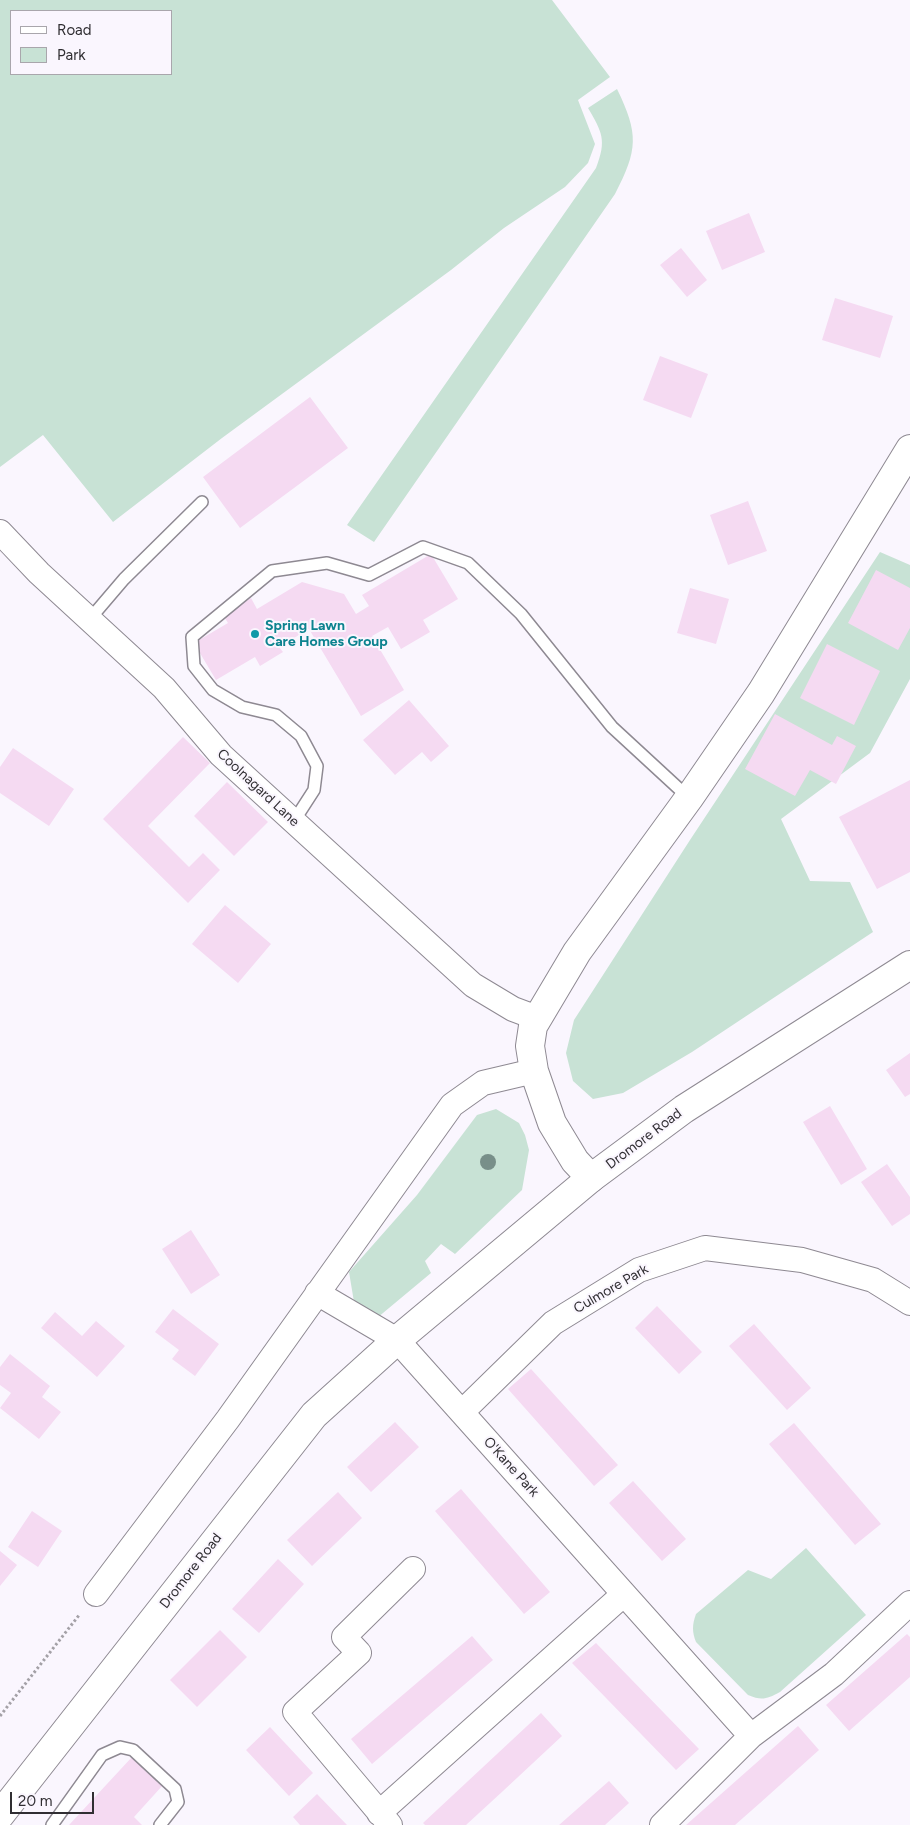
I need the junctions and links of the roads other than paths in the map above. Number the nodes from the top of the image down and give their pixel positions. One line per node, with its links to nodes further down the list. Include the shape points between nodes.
1 (910, 449): 5 (main road, via 761,692)
2 (202, 502): 4 (lane, via 124,579)
3 (0, 532): 4 (street, Coolnagard Lane)
4 (89, 620): 6 (street, Coolnagard Lane, via 164,688 221,755)
5 (690, 798): 6 (lane, via 612,728 521,614 468,563 423,547 369,575 327,563 272,571 192,637 194,666 214,690 242,706 276,715 305,743 317,766 314,790); 8 (main road, via 577,952)
6 (294, 821): 8 (street, Coolnagard Lane, via 473,984 513,1009)
7 (910, 965): 10 (main road, Dromore Road, via 684,1109)
8 (537, 1018): 9 (main road, via 530,1046)
9 (534, 1072): 10 (main road, via 552,1123 574,1161); 11 (street, via 483,1083 452,1104)
10 (591, 1178): 13 (main road, Dromore Road)
11 (318, 1294): 13 (street); 16 (street)
12 (909, 1300): 14 (street, Culmore Park, via 872,1280 802,1260 704,1248 639,1270 553,1323)
13 (397, 1340): 14 (street, O'Kane Park); 20 (main road, Dromore Road, via 314,1415)
14 (462, 1412): 17 (street, O'Kane Park)
15 (413, 1569): 21 (street, via 344,1637 358,1653 295,1712)
16 (96, 1594)
17 (624, 1594): 19 (street, O'Kane Park); 21 (street)
18 (910, 1603): 19 (street, via 834,1674)
19 (751, 1736): 24 (street)
20 (0, 1815)
21 (385, 1819)
22 (52, 1825): 23 (lane, via 102,1755 120,1747 133,1750 175,1789 178,1802)
23 (160, 1825)
24 (662, 1825)

